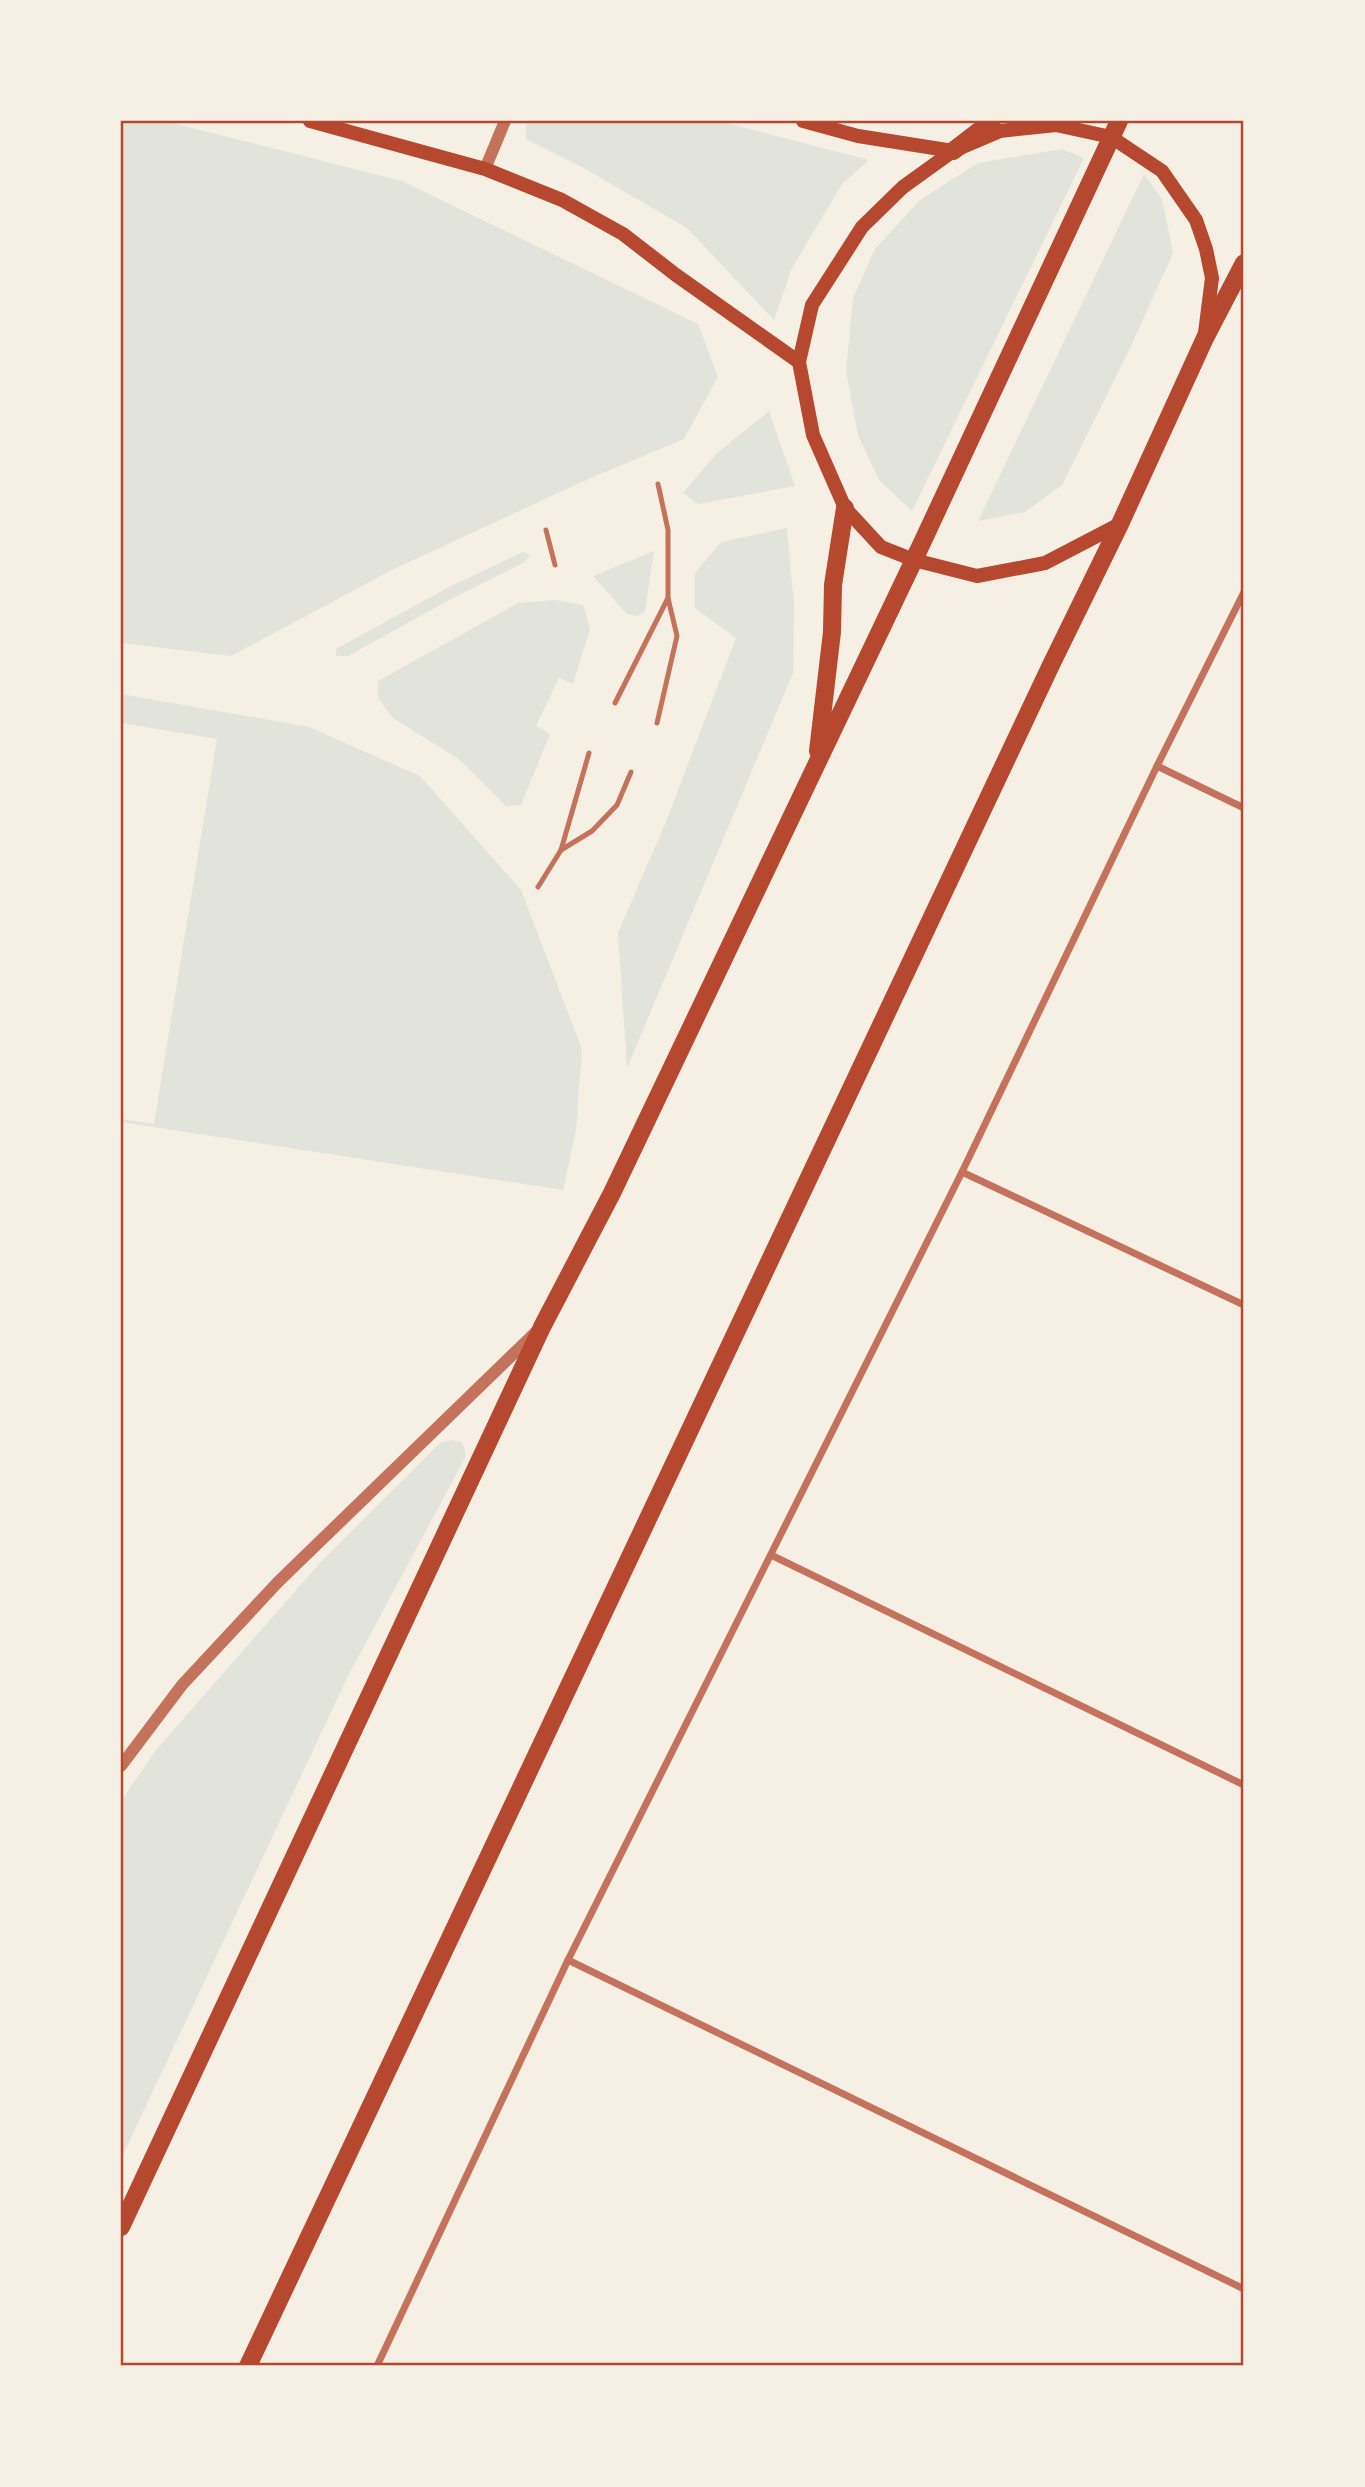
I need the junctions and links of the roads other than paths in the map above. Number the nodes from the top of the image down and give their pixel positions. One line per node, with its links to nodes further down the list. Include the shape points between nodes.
1 (310, 121): 8 (main road)
2 (505, 121): 8 (street)
3 (803, 121): 7 (main road, via 858,136)
4 (992, 121): 7 (main road)
5 (1119, 121): 6 (main road)
6 (1111, 137): 7 (main road, via 1056,125 1000,131); 10 (main road, via 1161,171 1196,220 1212,278); 16 (main road)
7 (953, 151): 11 (main road, via 903,187 862,227 812,305)
8 (485, 169): 11 (main road, via 562,200 624,234)
9 (1244, 262): 10 (main road)
10 (1205, 338): 14 (main road)
11 (799, 362): 13 (main road, via 813,435)
12 (658, 484): 19 (lane, via 668,530)
13 (845, 508): 16 (main road, via 881,548); 23 (main road, via 833,585)
14 (1120, 524): 16 (main road, via 1045,564 976,576); 38 (main road)
15 (546, 530): 17 (lane)
16 (914, 560): 23 (main road)
17 (555, 565)
18 (1244, 592): 24 (street)
19 (667, 598): 20 (lane); 21 (lane, via 677,636)
20 (615, 704)
21 (657, 723)
22 (589, 752): 27 (lane)
23 (817, 765): 31 (main road, via 612,1193)
24 (1157, 766): 26 (street); 29 (street)
25 (631, 772): 27 (lane, via 617,805 592,831)
26 (1244, 808)
27 (561, 850): 28 (lane)
28 (538, 887)
29 (962, 1172): 30 (street); 32 (street)
30 (1244, 1305)
31 (542, 1327): 33 (street, via 278,1582 183,1685); 36 (main road)
32 (771, 1555): 34 (street); 35 (street)
33 (121, 1766)
34 (1244, 1786)
35 (568, 1960): 37 (street); 39 (street)
36 (121, 2227)
37 (1244, 2289)
38 (248, 2366)
39 (377, 2366)

